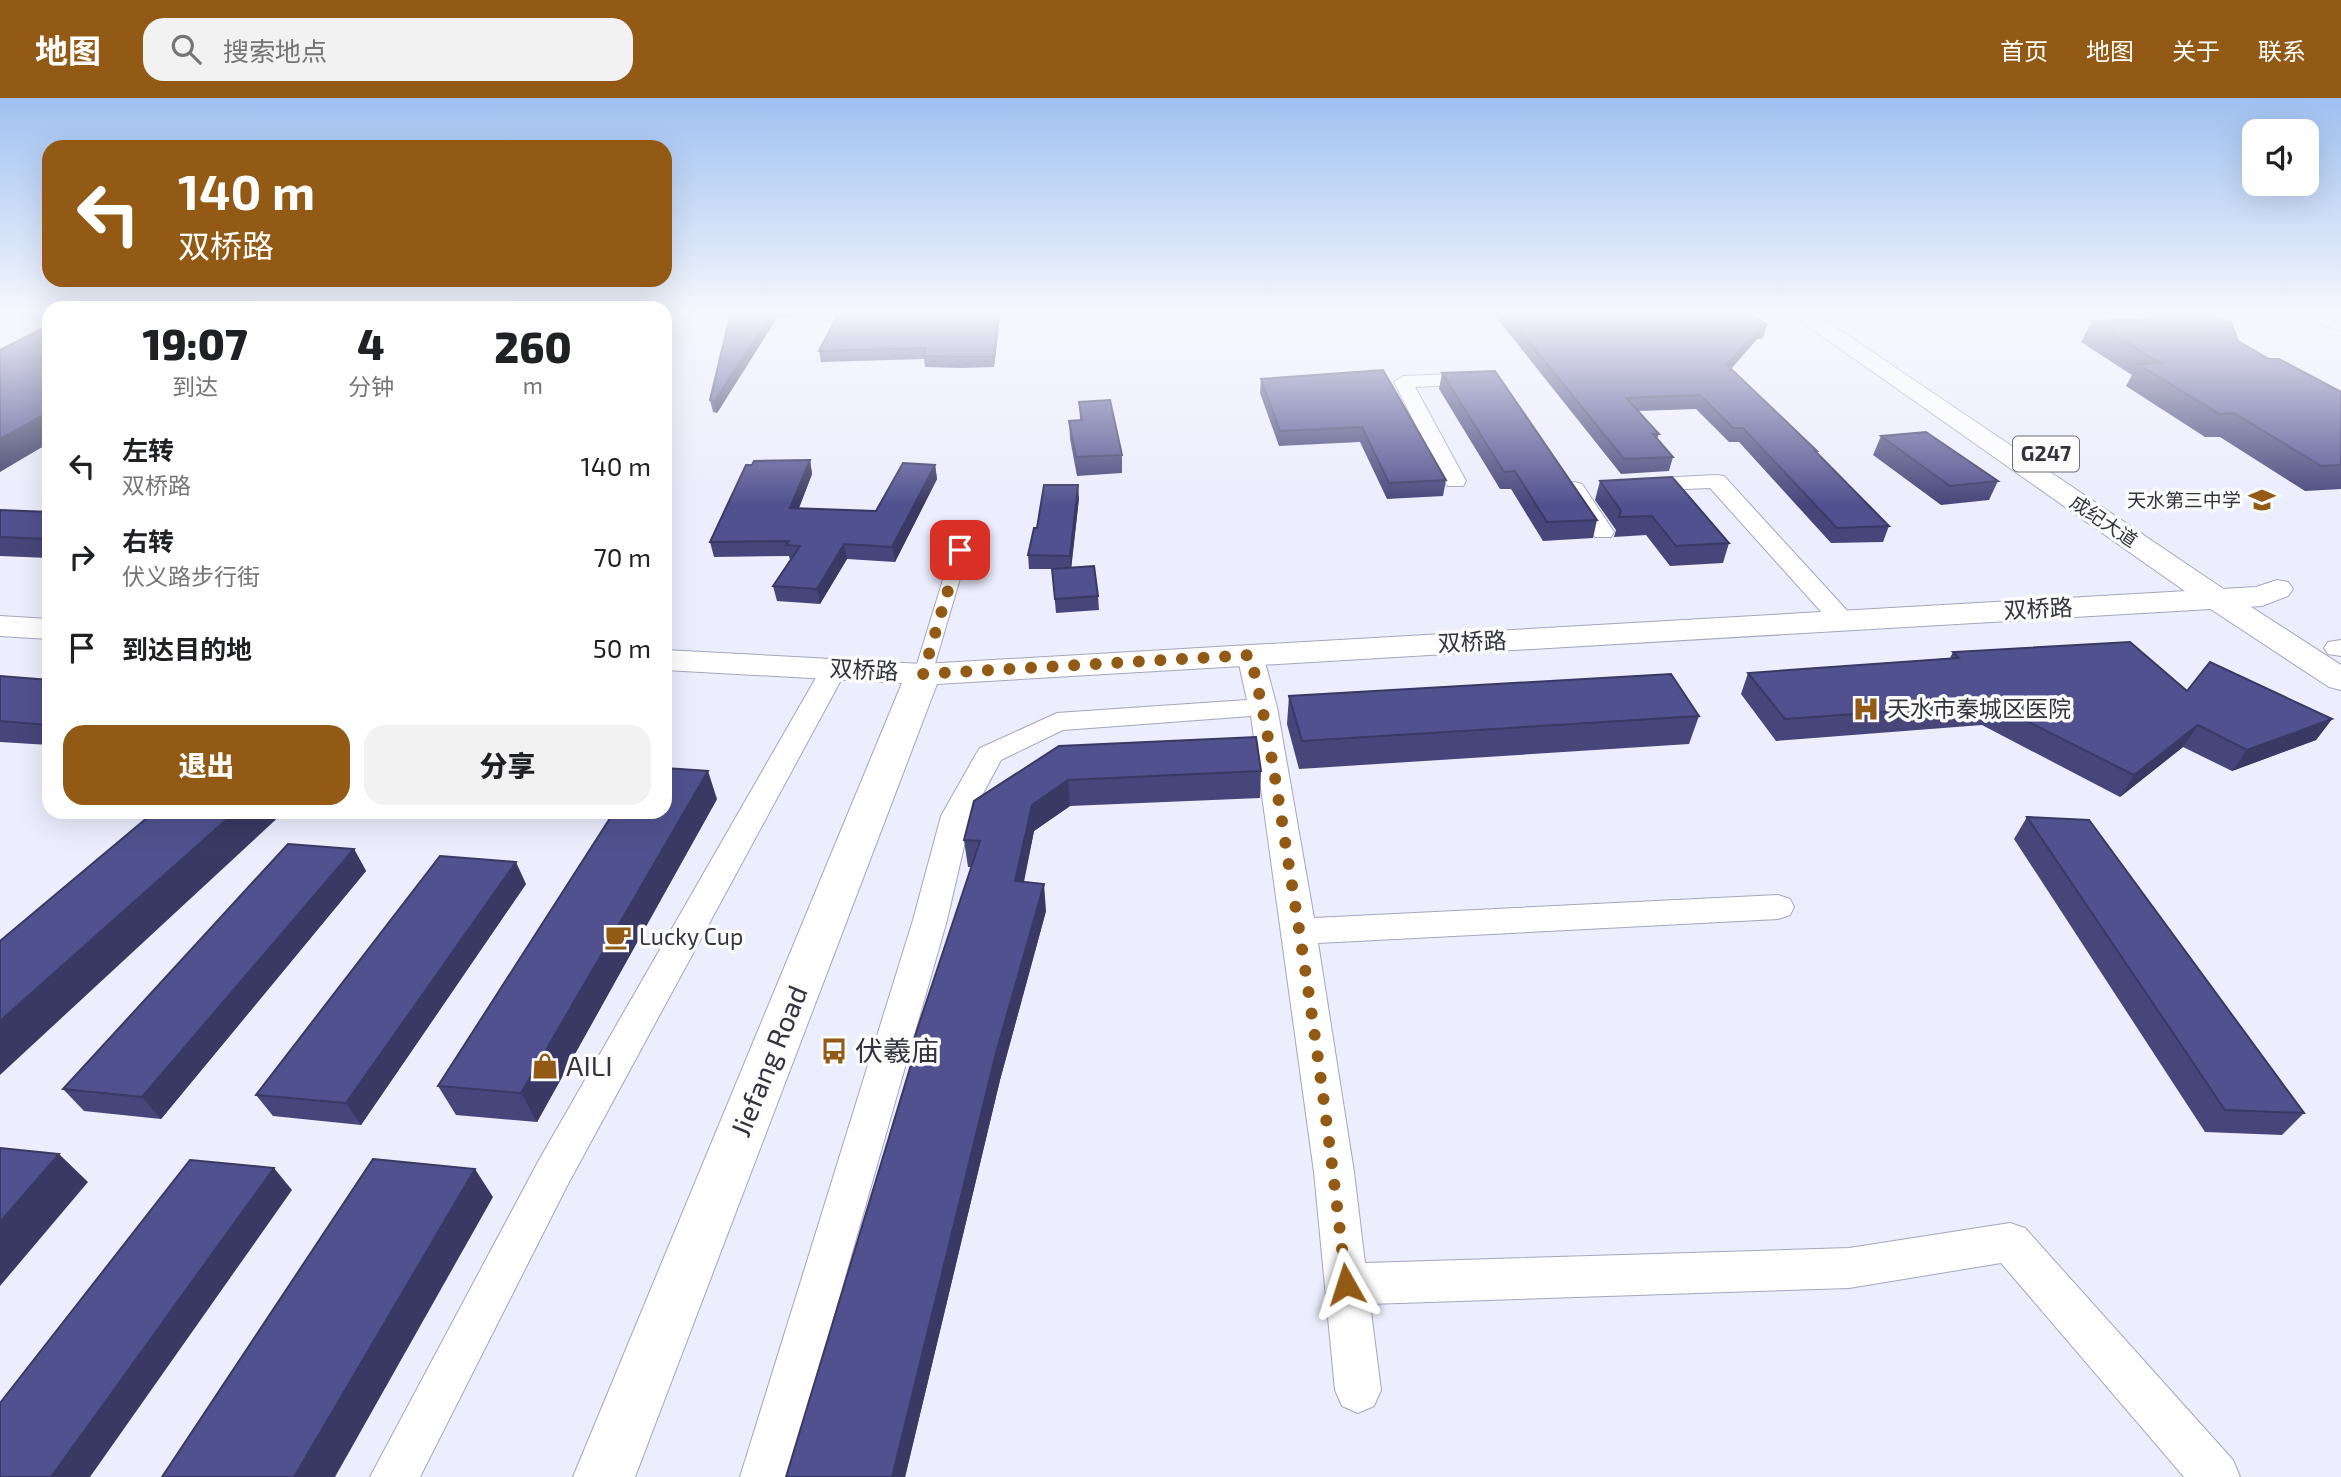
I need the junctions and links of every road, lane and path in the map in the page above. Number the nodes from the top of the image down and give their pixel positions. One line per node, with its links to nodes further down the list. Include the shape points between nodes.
1 (1898, 376): 8 (main road, 成纪大道 / G247)
2 (1929, 376): 5 (main road, 成纪大道 / G247)
3 (1500, 379): 4 (street, via 1403,382)
4 (1455, 481)
5 (2160, 529)
6 (1603, 532): 10 (street, via 1570,483 1716,481)
7 (965, 534): 17 (street)
8 (2223, 587): 9 (main road, 双桥路); 10 (main road, 双桥路); 14 (main road, 成纪大道 / G247)
9 (2269, 593): 14 (main road, 成纪大道 / G247)
10 (1843, 621): 13 (main road, 双桥路)
11 (0, 626): 12 (main road)
12 (42, 629)
13 (1250, 655): 17 (main road, 双桥路); 18 (street)
14 (2340, 657)
15 (672, 660): 16 (main road, 双桥路)
16 (834, 669): 17 (main road, 双桥路); 24 (street, via 553,1173)
17 (923, 674): 23 (main road, Jiefang Road)
18 (1263, 707): 20 (street); 25 (street, via 1057,722 990,754 956,816 930,920)
19 (1778, 907): 20 (street)
20 (1299, 931): 21 (street)
21 (1346, 1284): 22 (street); 26 (street, via 1849,1268 2010,1242)
22 (1358, 1390)
23 (606, 1467)
24 (394, 1477)
25 (764, 1477)
26 (2216, 1477)

